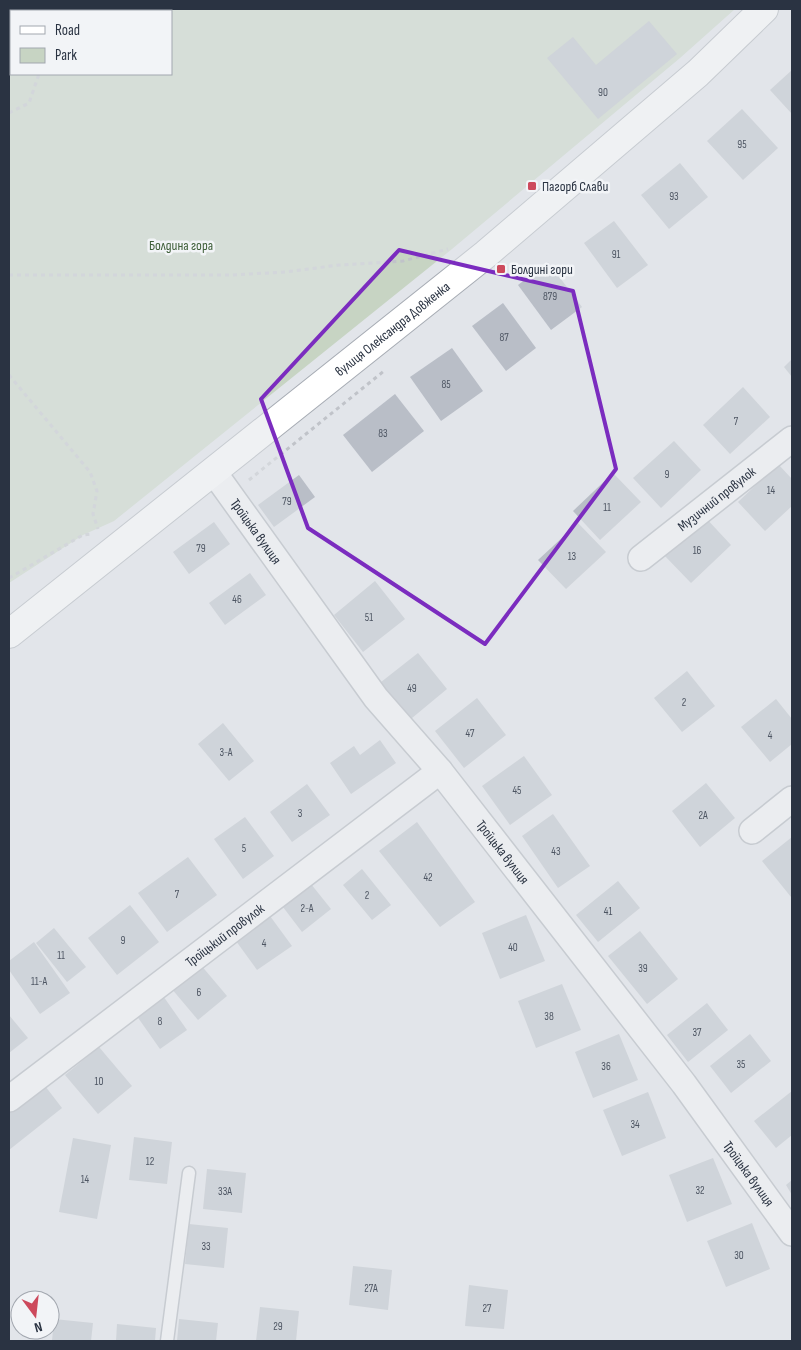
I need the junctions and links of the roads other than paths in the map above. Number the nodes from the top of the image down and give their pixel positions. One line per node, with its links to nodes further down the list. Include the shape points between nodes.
1 (763, 9): 3 (main road, вулиця Олександра Довженка, via 698,73 486,254)
2 (792, 438): 4 (street, Музичний провулок)
3 (213, 471): 5 (main road, вулиця Олександра Довженка); 6 (street, Троїцька вулиця, via 376,698)
4 (641, 558)
5 (9, 634)
6 (440, 771): 9 (street, Троїцький провулок); 11 (street, Троїцька вулиця, via 684,1084)
7 (792, 798): 8 (street)
8 (752, 830)
9 (9, 1099)
10 (189, 1173): 12 (lane)
11 (792, 1233)
12 (167, 1341)

